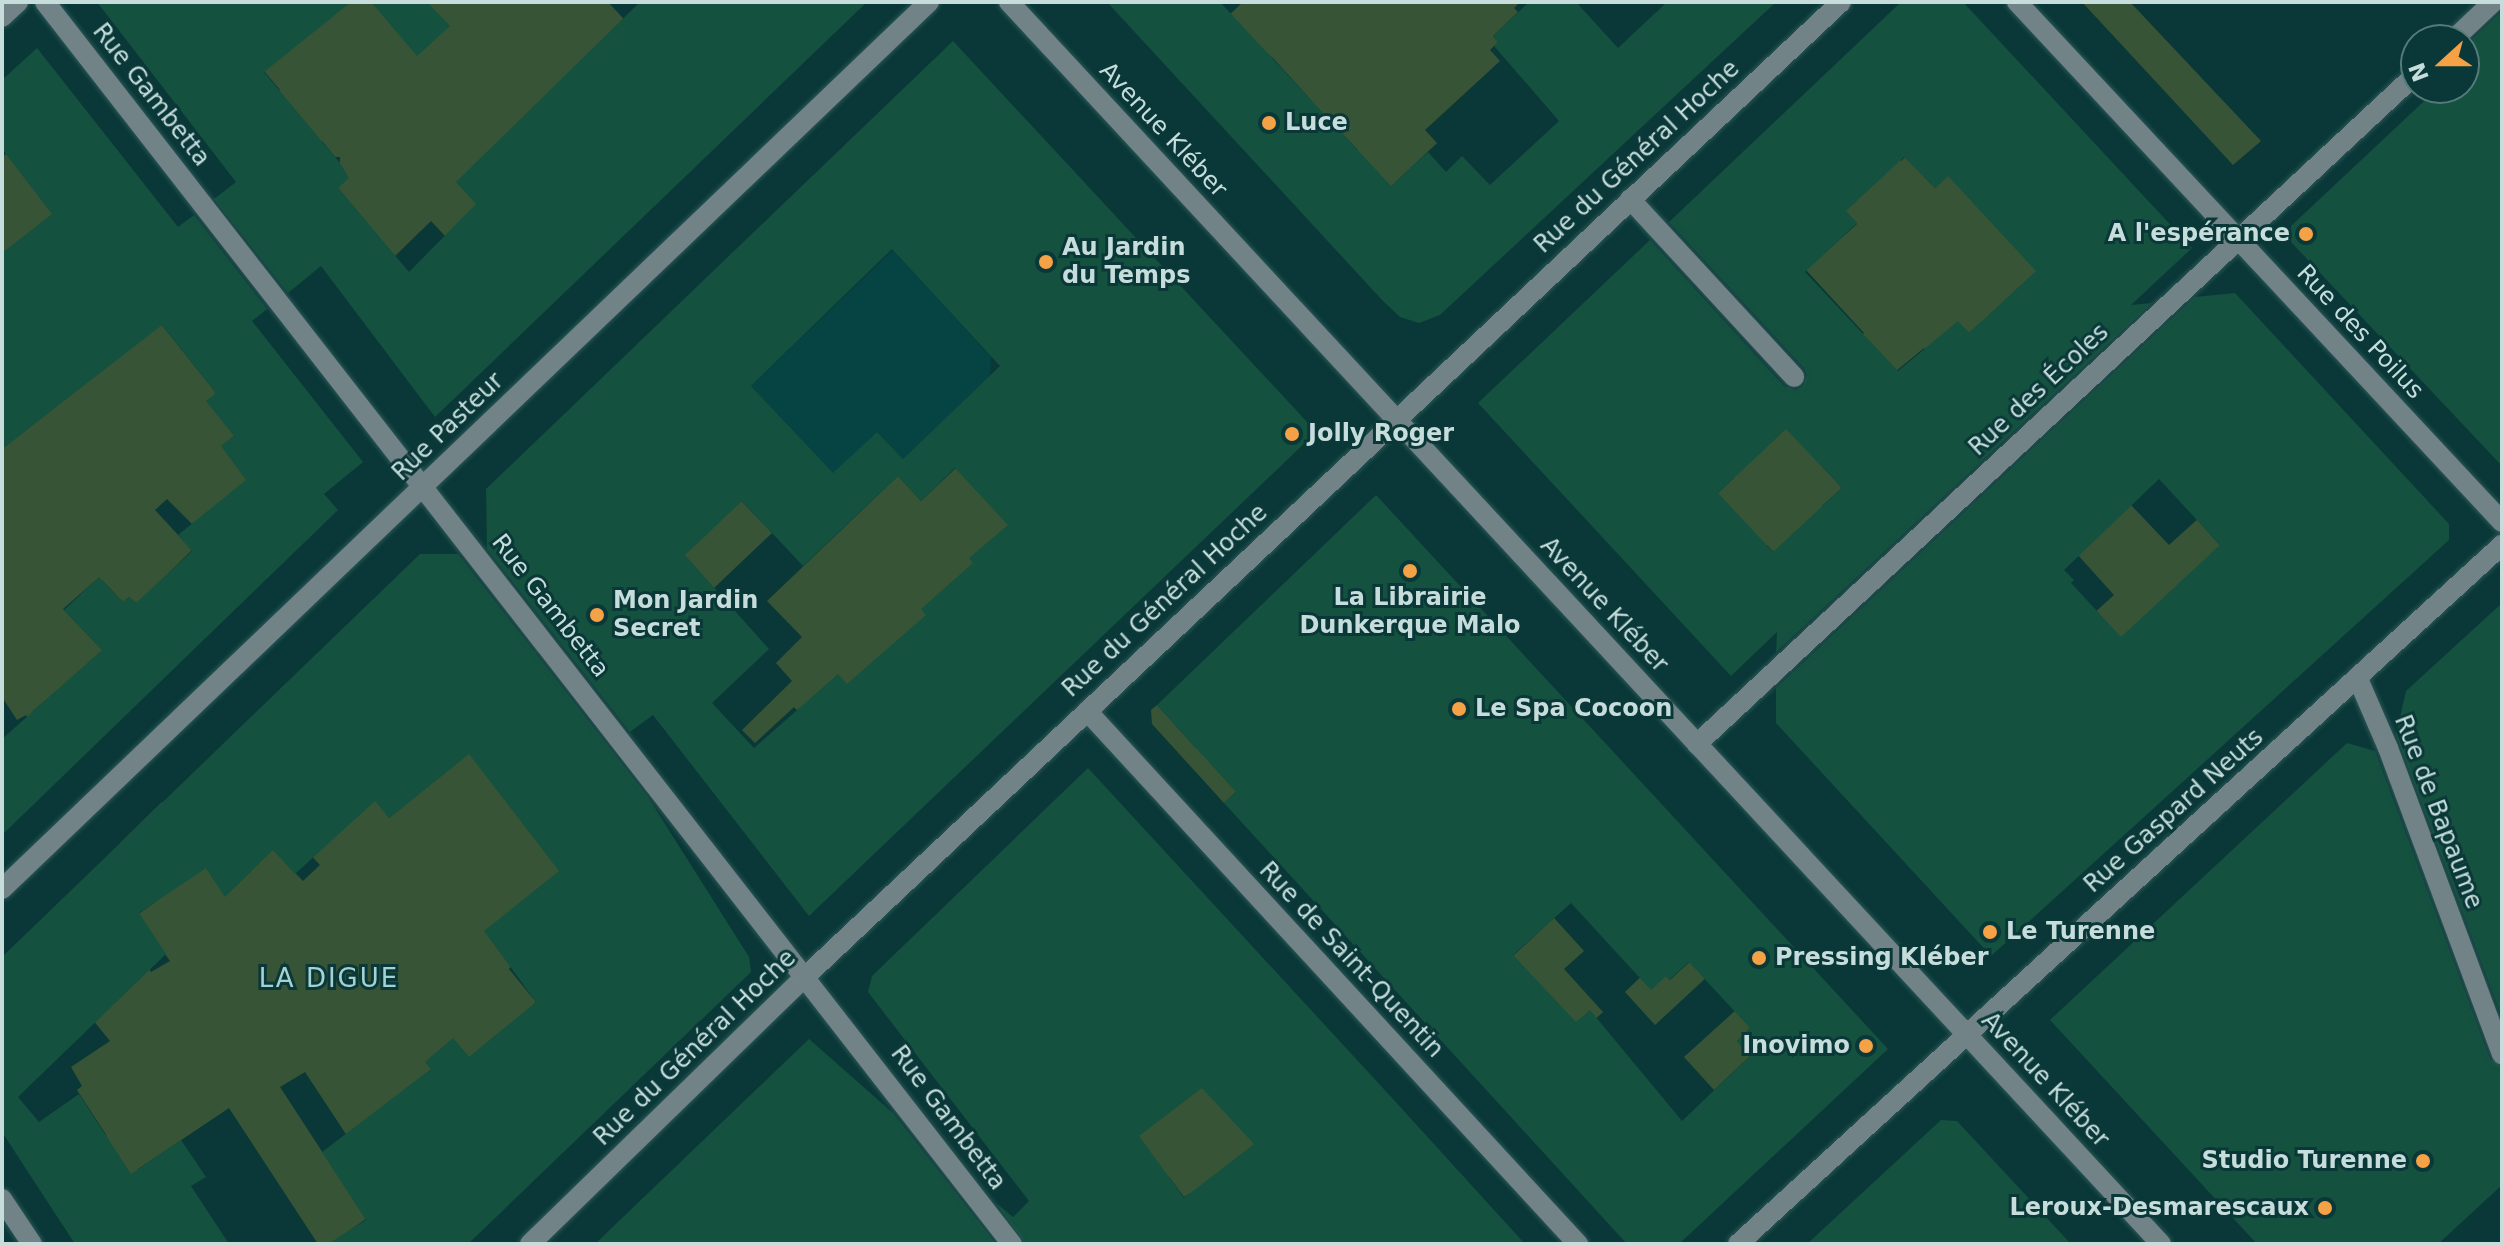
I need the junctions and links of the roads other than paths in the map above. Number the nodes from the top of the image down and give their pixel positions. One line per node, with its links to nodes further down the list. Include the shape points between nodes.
1 (18, 2): 8 (street)
2 (45, 2): 15 (street, Rue Gambetta)
3 (929, 2): 15 (street, Rue Pasteur)
4 (1009, 2): 14 (street, Avenue Kléber)
5 (1841, 2): 11 (street, Rue du Général Hoche)
6 (2017, 2): 12 (street, Rue des Poilus)
7 (2493, 2): 9 (street)
8 (2, 17)
9 (2470, 24)
10 (2400, 89): 12 (street, Rue des Écoles)
11 (1630, 199): 13 (street); 14 (street, Rue du Général Hoche)
12 (2238, 240): 16 (street, Rue des Poilus); 20 (street, Rue des Écoles)
13 (1794, 377)
14 (1395, 418): 19 (street, Rue du Général Hoche); 20 (street, Avenue Kléber)
15 (423, 487): 21 (street, Rue Pasteur); 22 (street, Rue Gambetta)
16 (2502, 522)
17 (2502, 545): 18 (street, Rue Gaspard Neuts)
18 (2358, 679): 23 (street, Rue Gaspard Neuts); 24 (street, Rue de Bapaume)
19 (1087, 711): 22 (street, Rue du Général Hoche); 29 (street, Rue de Saint-Quentin)
20 (1697, 744): 23 (street, Avenue Kléber)
21 (2, 889)
22 (806, 976): 27 (street, Rue du Général Hoche); 28 (street, Rue Gambetta)
23 (1966, 1034): 30 (street, Rue Gaspard Neuts); 31 (street, Avenue Kléber)
24 (2502, 1054)
25 (2, 1199): 26 (street)
26 (32, 1244)
27 (530, 1244)
28 (1012, 1244)
29 (1578, 1244)
30 (1738, 1244)
31 (2161, 1244)

